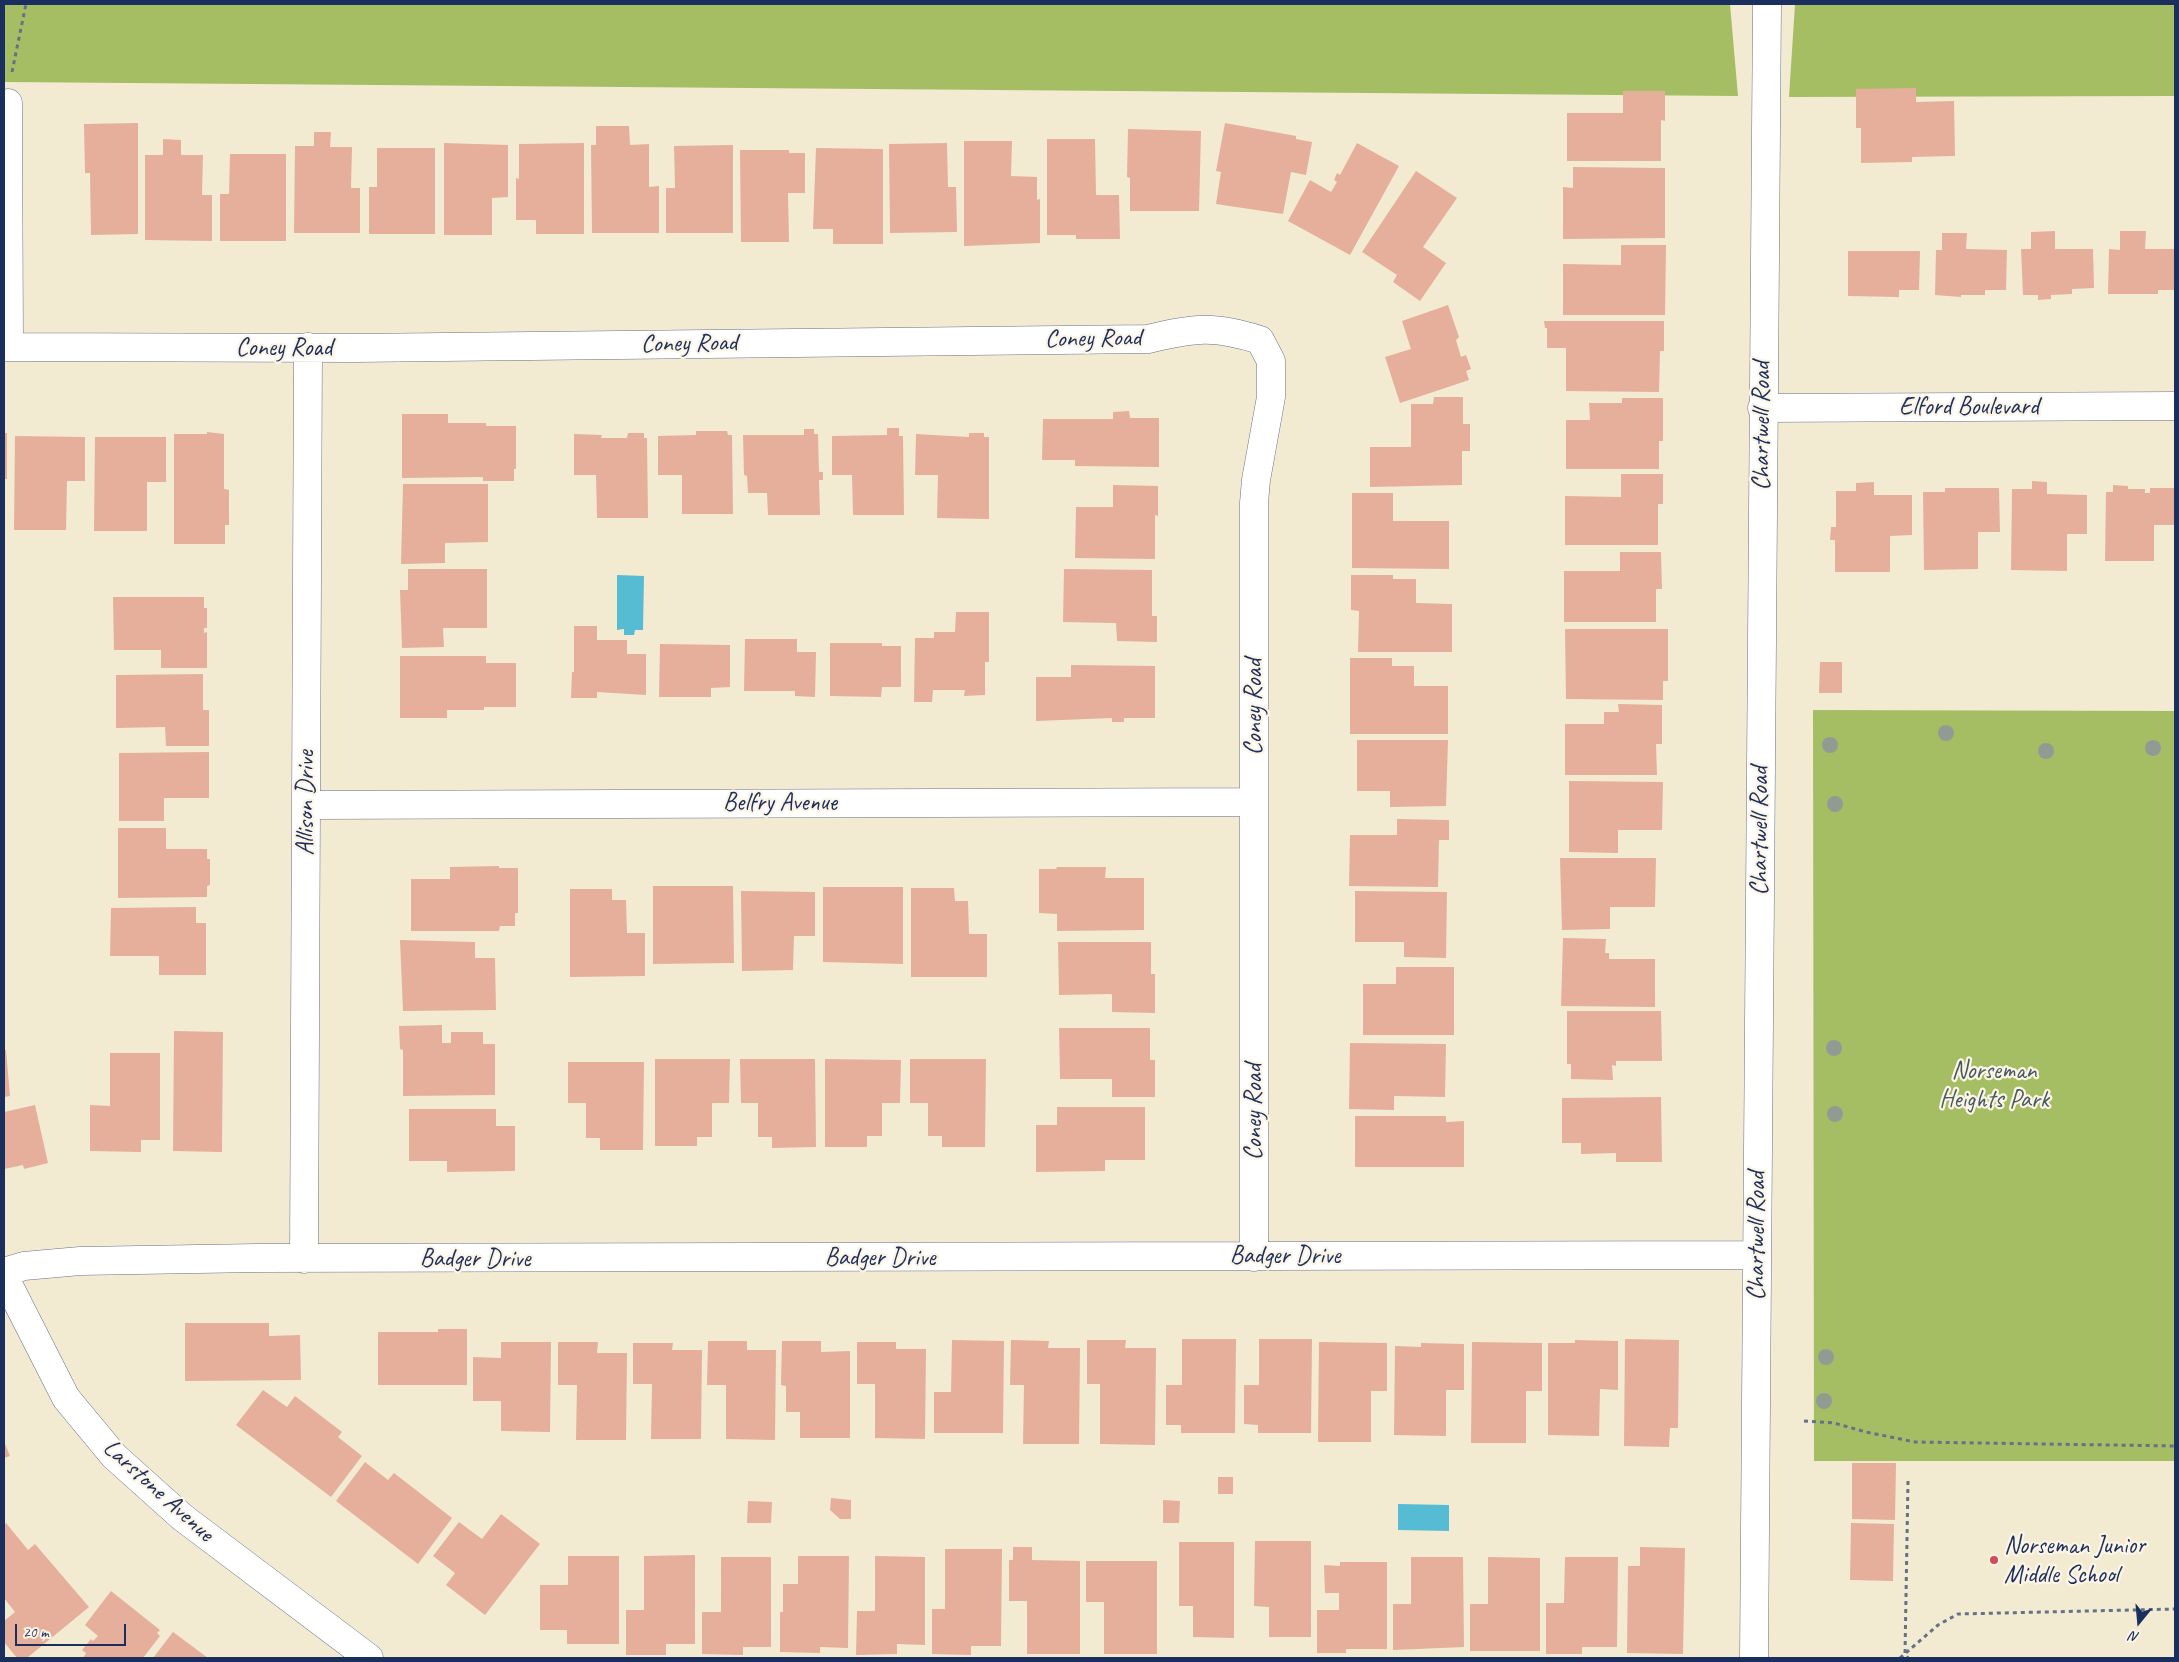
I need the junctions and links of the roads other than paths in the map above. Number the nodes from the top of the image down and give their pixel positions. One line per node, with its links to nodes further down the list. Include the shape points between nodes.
1 (1767, 4): 6 (street, Chartwell Road)
2 (8, 103): 3 (street)
3 (6, 348): 4 (street, Coney Road)
4 (308, 348): 7 (street, Coney Road, via 1148,339 1205,328 1234,331 1260,340 1271,361 1271,397 1254,503); 8 (street, Allison Drive)
5 (2175, 406): 6 (street, Elford Boulevard)
6 (1762, 408): 9 (street, Chartwell Road)
7 (1254, 802): 8 (street, Belfry Avenue); 10 (street, Coney Road)
8 (306, 805): 11 (street, Allison Drive)
9 (1757, 1255): 10 (street, Badger Drive); 14 (street, Chartwell Road)
10 (1254, 1256): 11 (street, Badger Drive)
11 (304, 1259): 12 (street, Badger Drive, via 80,1261 24,1266)
12 (4, 1274): 13 (street, Larstone Avenue, via 66,1398 114,1456 182,1517)
13 (369, 1658)
14 (1754, 1658)

